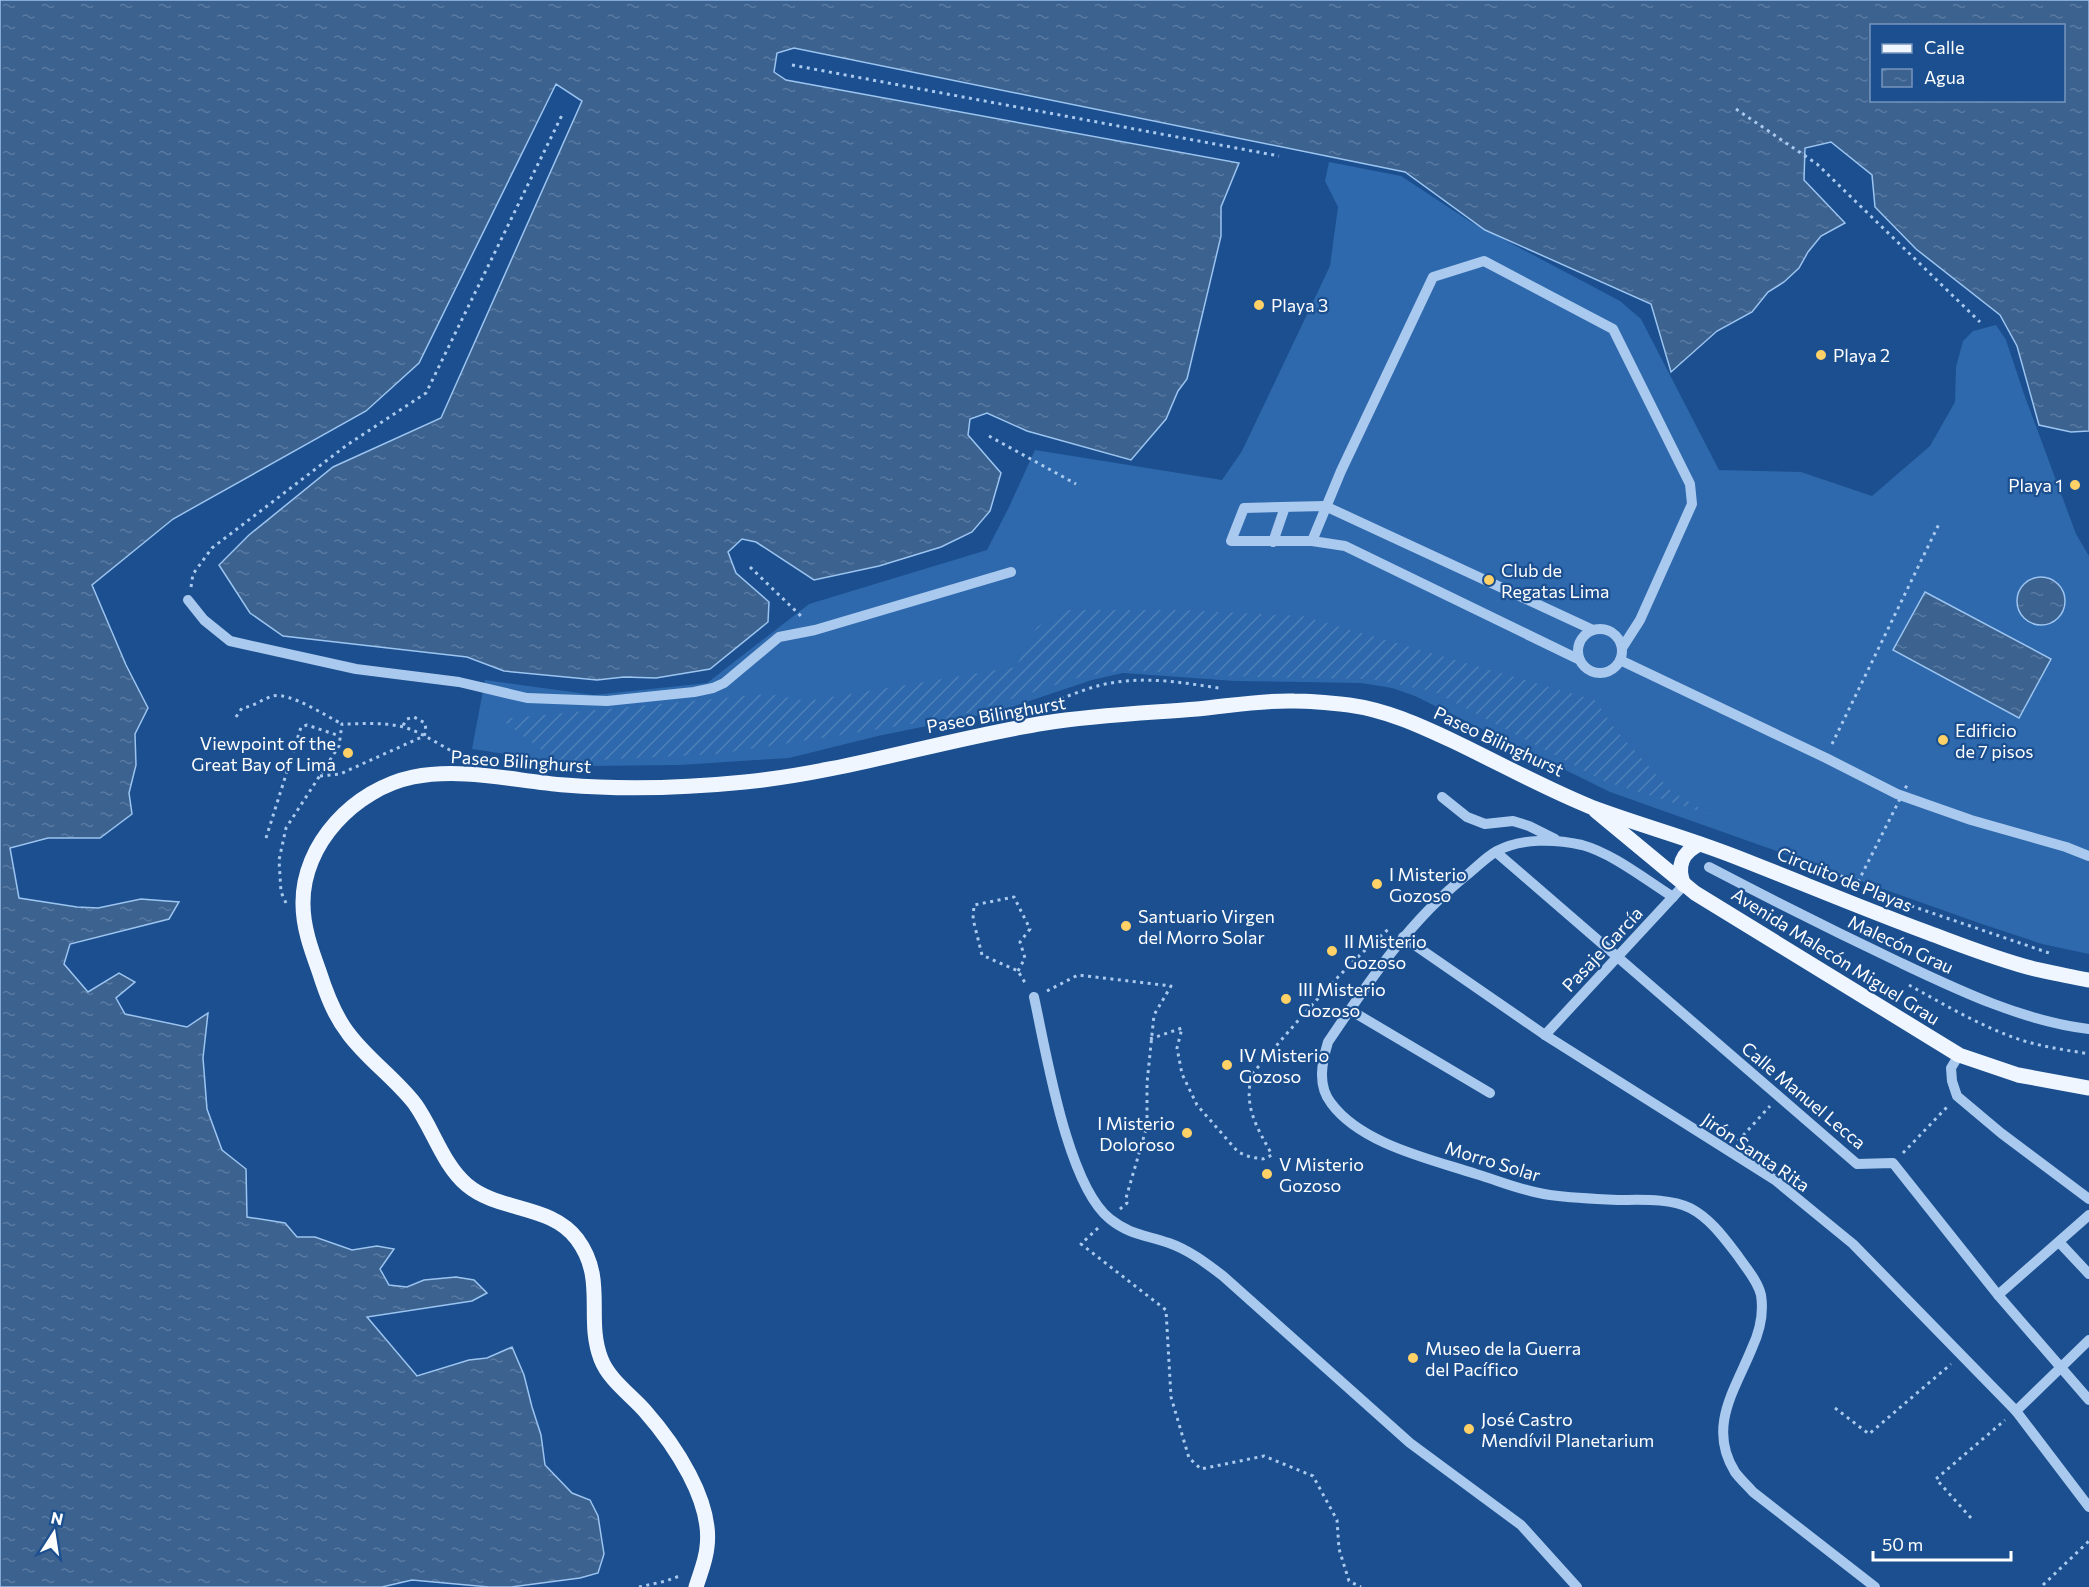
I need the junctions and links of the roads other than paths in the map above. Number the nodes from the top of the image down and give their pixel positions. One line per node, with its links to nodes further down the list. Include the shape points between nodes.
1 (1325, 506): 2 (street); 3 (street); 7 (street); 8 (street, via 1433,277 1484,261 1613,329 1690,484 1692,504)
2 (1285, 507): 4 (street); 4 (street, via 1244,508 1231,541)
3 (1312, 541): 4 (street); 9 (street, via 1345,546)
4 (1273, 542)
5 (1011, 572): 6 (street, via 815,630 778,637 714,688 607,701 527,698 459,682 356,669 230,641 204,621)
6 (188, 600)
7 (1593, 630): 8 (street, via 1616,637); 9 (street, via 1581,639)
8 (1621, 654): 9 (street, via 1610,670 1603,673 1589,670); 15 (street, via 1897,794)
9 (1580, 660)
10 (1442, 797): 12 (street, via 1467,817 1485,824 1513,821)
11 (1589, 806): 13 (main road, Circuito de Playas); 17 (main road, Avenida Malecón Miguel Grau); 39 (main road, Paseo Bilinghurst, via 1406,719 1354,706 1293,700 1048,722 752,782 653,788 447,774 415,777 371,794 348,812 316,849 302,896 304,922 330,1003 349,1036 416,1106 451,1169 469,1188 492,1200 555,1219 572,1231 581,1245 592,1264 598,1353 607,1371 670,1441 694,1486 706,1522 708,1544)
12 (1557, 841): 14 (street, Morro Solar, via 1530,842); 18 (street, Morro Solar, via 1606,855)
13 (1700, 844): 17 (main road, via 1682,860 1680,876); 21 (main road, Circuito de Playas, via 1963,946 2031,968)
14 (1496, 852): 19 (street, Morro Solar, via 1446,891); 20 (street, Calle Manuel Lecca)
15 (2089, 856)
16 (1709, 867): 24 (street, Malecón Grau, via 1797,914 1946,984 2016,1012)
17 (1684, 885): 18 (street, Pasaje García); 26 (main road, Avenida Malecón Miguel Grau)
18 (1673, 897): 20 (street, Pasaje García)
19 (1403, 937): 23 (street, Morro Solar); 25 (street, Jirón Santa Rita)
20 (1618, 956): 25 (street, Pasaje García); 33 (street, Calle Manuel Lecca, via 1857,1164 1893,1163)
21 (2089, 980)
22 (1034, 997): 40 (street, via 1064,1127 1089,1193 1108,1218 1132,1233 1169,1243 1196,1256 1224,1276 1410,1443 1521,1525)
23 (1350, 1010): 28 (street); 41 (street, Morro Solar, via 1328,1042 1322,1079 1329,1101 1368,1133 1405,1150 1546,1194 1647,1200 1690,1208 1728,1243 1760,1293 1763,1314 1759,1334 1723,1418 1729,1460 1753,1492)
24 (2089, 1029)
25 (1545, 1035): 37 (street, Jirón Santa Rita, via 1775,1180 1853,1244)
26 (1959, 1055): 27 (main road, Avenida Malecón Miguel Grau, via 2018,1075); 29 (street, via 1950,1068 1957,1096)
27 (2089, 1088)
28 (1490, 1093)
29 (2089, 1199)
30 (2089, 1215): 31 (street)
31 (2059, 1242): 32 (street); 33 (street)
32 (2089, 1274)
33 (1998, 1295): 35 (street)
34 (2089, 1340): 35 (street)
35 (2060, 1368): 36 (street); 37 (street)
36 (2089, 1400)
37 (2016, 1411): 38 (street, Jirón Santa Rita)
38 (2089, 1507)
39 (696, 1587)
40 (1577, 1587)
41 (1875, 1587)

